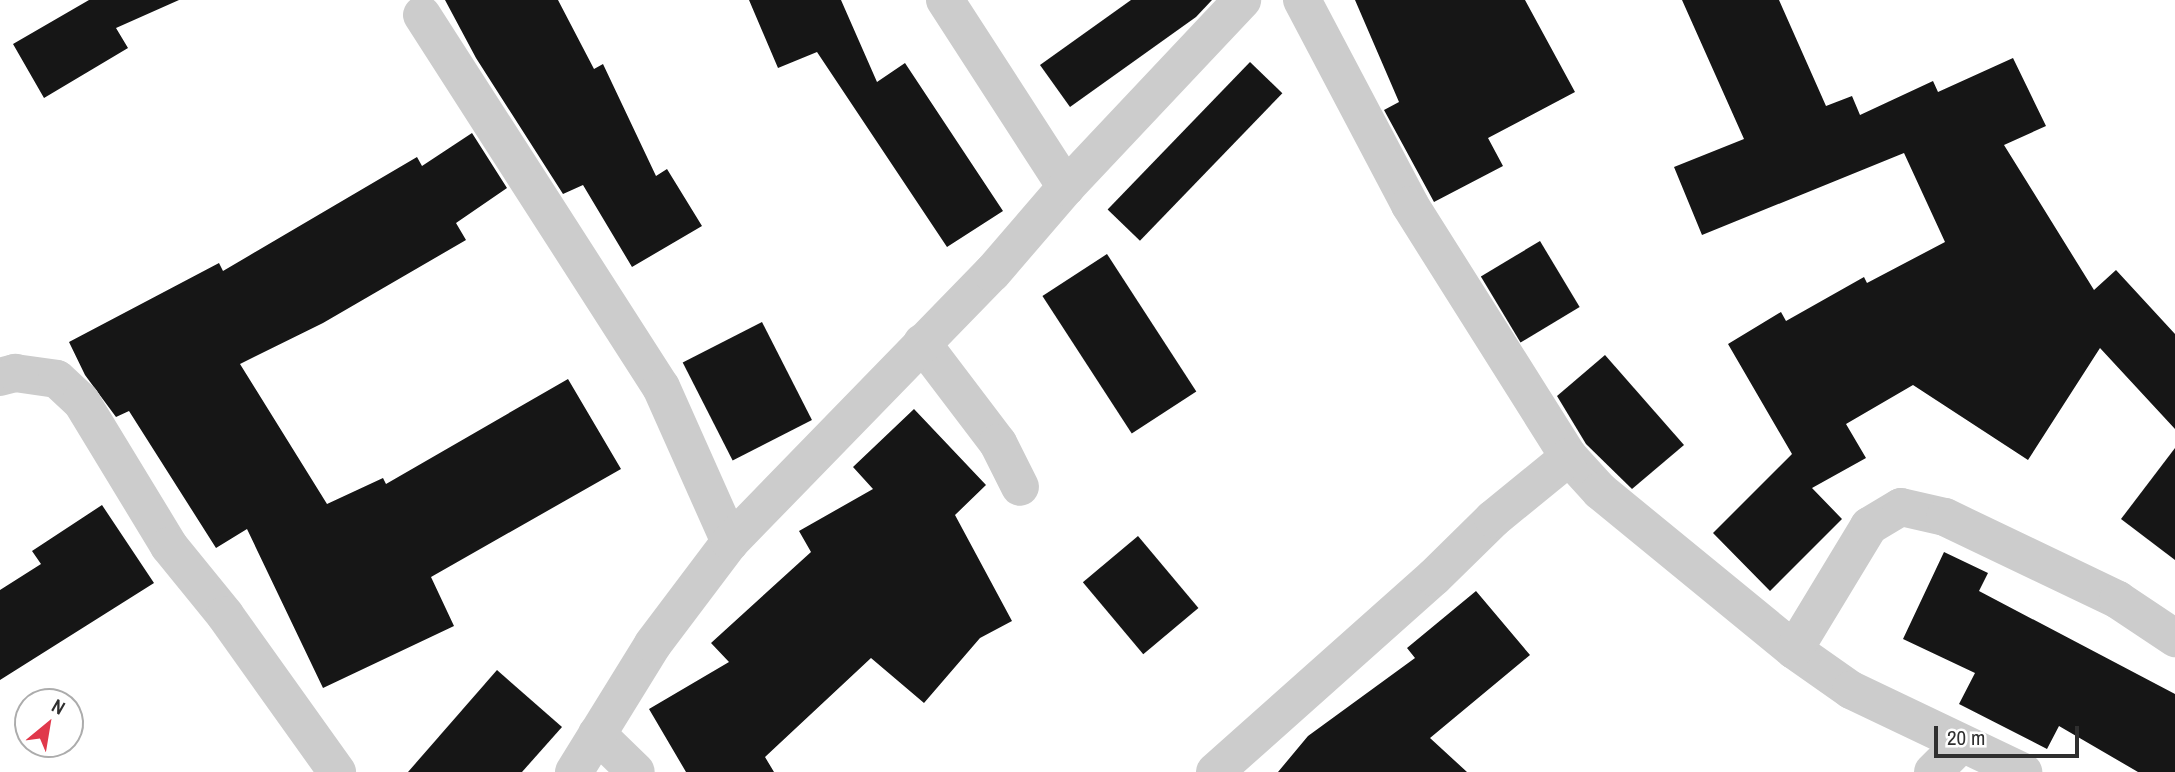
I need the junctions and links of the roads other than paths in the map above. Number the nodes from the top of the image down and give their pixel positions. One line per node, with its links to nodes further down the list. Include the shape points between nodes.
1 (945, 0): 5 (street)
2 (1242, 0): 5 (street)
3 (1302, 0): 8 (street, via 1410,205)
4 (422, 15): 10 (street, via 661,387)
5 (1066, 187): 6 (street, via 992,273)
6 (922, 343): 9 (street, via 998,443); 10 (street)
7 (0, 377): 15 (street, via 15,373 57,379 81,401 169,546 225,615)
8 (1569, 457): 12 (street, via 1600,491); 18 (street, via 1493,519)
9 (1020, 487)
10 (730, 542): 13 (street, via 653,644)
11 (2175, 638): 12 (street, via 2118,600 1970,528 1901,507 1869,526)
12 (1794, 650): 14 (street, via 1851,690)
13 (597, 734): 16 (street); 17 (street)
14 (1959, 745): 19 (street); 20 (street)
15 (337, 772)
16 (574, 772)
17 (636, 772)
18 (1215, 772)
19 (1933, 772)
20 (2023, 772)

